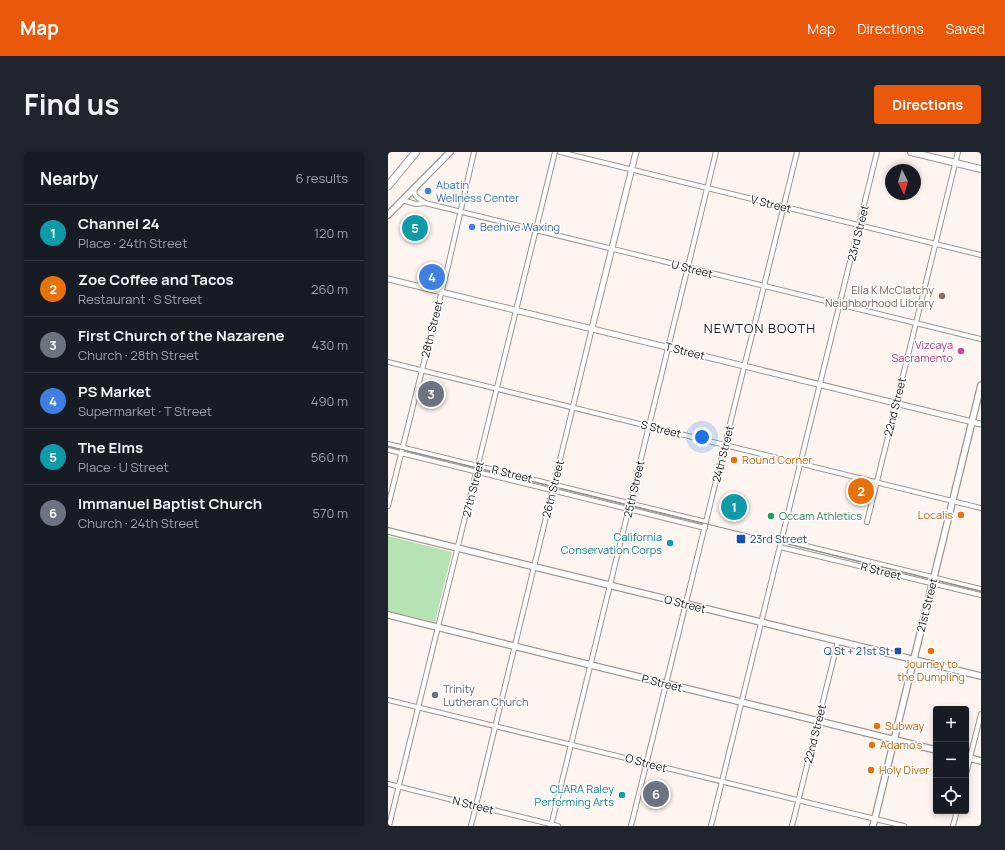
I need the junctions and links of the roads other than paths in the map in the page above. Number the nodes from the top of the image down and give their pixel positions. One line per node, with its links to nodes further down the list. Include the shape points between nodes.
1 (412, 152): 14 (highway)
2 (416, 152): 14 (highway)
3 (450, 152): 18 (main road)
4 (474, 152): 23 (street, 28th Street)
5 (555, 152): 26 (street, 27th Street)
6 (560, 152): 16 (street, V Street)
7 (636, 152): 16 (street, 26th Street)
8 (716, 152): 19 (street, 25th Street)
9 (797, 152): 22 (street, 24th Street)
10 (877, 152): 25 (street, 23rd Street)
11 (911, 152): 13 (main road)
12 (958, 152): 13 (street, 22nd Street)
13 (955, 163): 15 (main road); 27 (street, 22nd Street)
14 (406, 164): 17 (highway)
15 (981, 169)
16 (631, 170): 19 (street, V Street); 28 (street, 26th Street)
17 (388, 186)
18 (415, 187): 20 (main road); 21 (street, via 415,195)
19 (707, 188): 22 (street, V Street); 30 (street, 25th Street)
20 (402, 200): 21 (street, U Street, via 416,204); 24 (main road)
21 (425, 203): 23 (street, U Street)
22 (783, 207): 25 (street, V Street); 32 (street, 24th Street)
23 (460, 212): 26 (street, U Street); 33 (street, 28th Street)
24 (388, 215)
25 (859, 225): 27 (street, V Street); 34 (street, 23rd Street)
26 (536, 230): 28 (street, U Street); 35 (street, 27th Street)
27 (935, 244): 29 (street, V Street); 36 (street, 22nd Street)
28 (612, 249): 30 (street, U Street); 37 (street, 26th Street)
29 (981, 255)
30 (688, 267): 32 (street, U Street); 39 (street, 25th Street)
31 (388, 278): 33 (street, T Street)
32 (764, 286): 34 (street, U Street); 41 (street, 24th Street)
33 (441, 292): 35 (street, T Street); 42 (street, 28th Street)
34 (840, 305): 36 (street, U Street); 43 (street, 23rd Street)
35 (516, 310): 37 (street, T Street); 45 (street, 27th Street)
36 (916, 323): 38 (street, U Street); 46 (street, 22nd Street)
37 (592, 328): 39 (street, T Street); 47 (street, 26th Street)
38 (981, 339)
39 (668, 347): 41 (street, T Street); 50 (street, 25th Street)
40 (388, 362): 42 (street, S Street)
41 (744, 366): 43 (street, T Street); 52 (street, 24th Street)
42 (422, 370): 45 (street, S Street); 53 (street, 28th Street)
43 (821, 384): 46 (street, T Street); 56 (street, 23rd Street)
44 (981, 385): 48 (main road, 21st Street)
45 (497, 389): 47 (street, S Street); 57 (street, 27th Street)
46 (896, 403): 48 (street, T Street); 59 (street, 22nd Street)
47 (573, 408): 50 (street, S Street); 60 (street, 26th Street)
48 (972, 422): 49 (street, T Street); 62 (main road, 21st Street)
49 (981, 424)
50 (649, 426): 52 (street, S Street); 63 (street, 25th Street)
51 (388, 444): 53 (street, R Street)
52 (725, 445): 56 (street, S Street); 67 (street, 24th Street)
53 (403, 447): 55 (street, 28th Street); 57 (street, R Street)
54 (388, 450): 55 (street, R Street)
55 (401, 453): 58 (street, R Street); 64 (street, 28th Street)
56 (801, 464): 59 (street, S Street); 71 (street, 23rd Street)
57 (478, 466): 58 (street, 27th Street); 60 (street, R Street)
58 (477, 472): 61 (street, R Street); 73 (street, 27th Street)
59 (877, 482): 62 (street, S Street); 68 (street, 22nd Street)
60 (554, 485): 61 (street, 26th Street); 63 (street, R Street)
61 (553, 490): 66 (street, R Street); 74 (street, 26th Street)
62 (952, 501): 65 (street, S Street); 75 (main road, 21st Street)
63 (630, 503): 66 (street, 25th Street); 67 (street, R Street)
64 (388, 506)
65 (981, 508)
66 (629, 509): 69 (street, R Street); 76 (street, 25th Street)
67 (706, 522): 69 (street, 24th Street)
68 (867, 522)
69 (705, 528): 79 (street, 24th Street)
70 (388, 531): 73 (main road, Q Street)
71 (782, 540): 72 (street, 23rd Street); 75 (street, R Street)
72 (780, 546): 75 (street, R Street); 81 (street, 23rd Street)
73 (458, 548): 74 (main road, Q Street); 82 (street, 27th Street)
74 (534, 567): 76 (main road, Q Street); 84 (street, 26th Street)
75 (933, 580): 77 (street, R Street); 78 (street, R Street); 85 (main road, 21st Street)
76 (610, 586): 79 (main road, Q Street); 86 (street, 25th Street)
77 (981, 589)
78 (981, 595)
79 (686, 604): 81 (main road, Q Street); 88 (street, 24th Street)
80 (388, 615): 82 (main road, P Street)
81 (761, 622): 83 (main road, Q Street); 90 (street, 23rd Street)
82 (439, 628): 84 (main road, P Street); 91 (street, 27th Street)
83 (838, 641): 85 (main road, Q Street); 93 (street, 22nd Street)
84 (514, 647): 86 (main road, P Street); 94 (street, 26th Street)
85 (913, 660): 87 (main road, Q Street); 95 (main road, 21st Street)
86 (591, 665): 88 (main road, P Street); 96 (street, 25th Street)
87 (981, 676)
88 (666, 684): 90 (main road, P Street); 101 (street, 24th Street)
89 (388, 700): 91 (street, O Street)
90 (742, 702): 93 (main road, P Street); 102 (street, 23rd Street)
91 (419, 708): 94 (street, O Street); 104 (street, 27th Street)
92 (981, 714): 98 (street)
93 (818, 721): 95 (main road, P Street); 105 (street, 22nd Street)
94 (495, 726): 96 (street, O Street); 106 (street, 26th Street)
95 (894, 739): 97 (main road, P Street); 108 (main road, 21st Street)
96 (571, 744): 101 (street, O Street); 109 (street, 25th Street)
97 (933, 749)
98 (969, 755)
99 (969, 758): 100 (main road)
100 (981, 761)
101 (647, 763): 102 (street, O Street); 113 (street, 24th Street)
102 (722, 782): 105 (street, O Street); 114 (street, 23rd Street)
103 (388, 784): 104 (street, N Street)
104 (399, 787): 106 (street, N Street); 110 (street, 27th Street)
105 (798, 801): 108 (street, O Street); 115 (street, 22nd Street)
106 (476, 806): 109 (street, N Street); 111 (street, 26th Street)
107 (956, 814): 118 (street)
108 (875, 819): 116 (main road, 21st Street); 117 (street, O Street)
109 (551, 825): 112 (street, N Street)
110 (389, 826)
111 (471, 826)
112 (558, 826)
113 (631, 826)
114 (711, 826)
115 (792, 826)
116 (873, 826)
117 (904, 826)
118 (953, 826)

